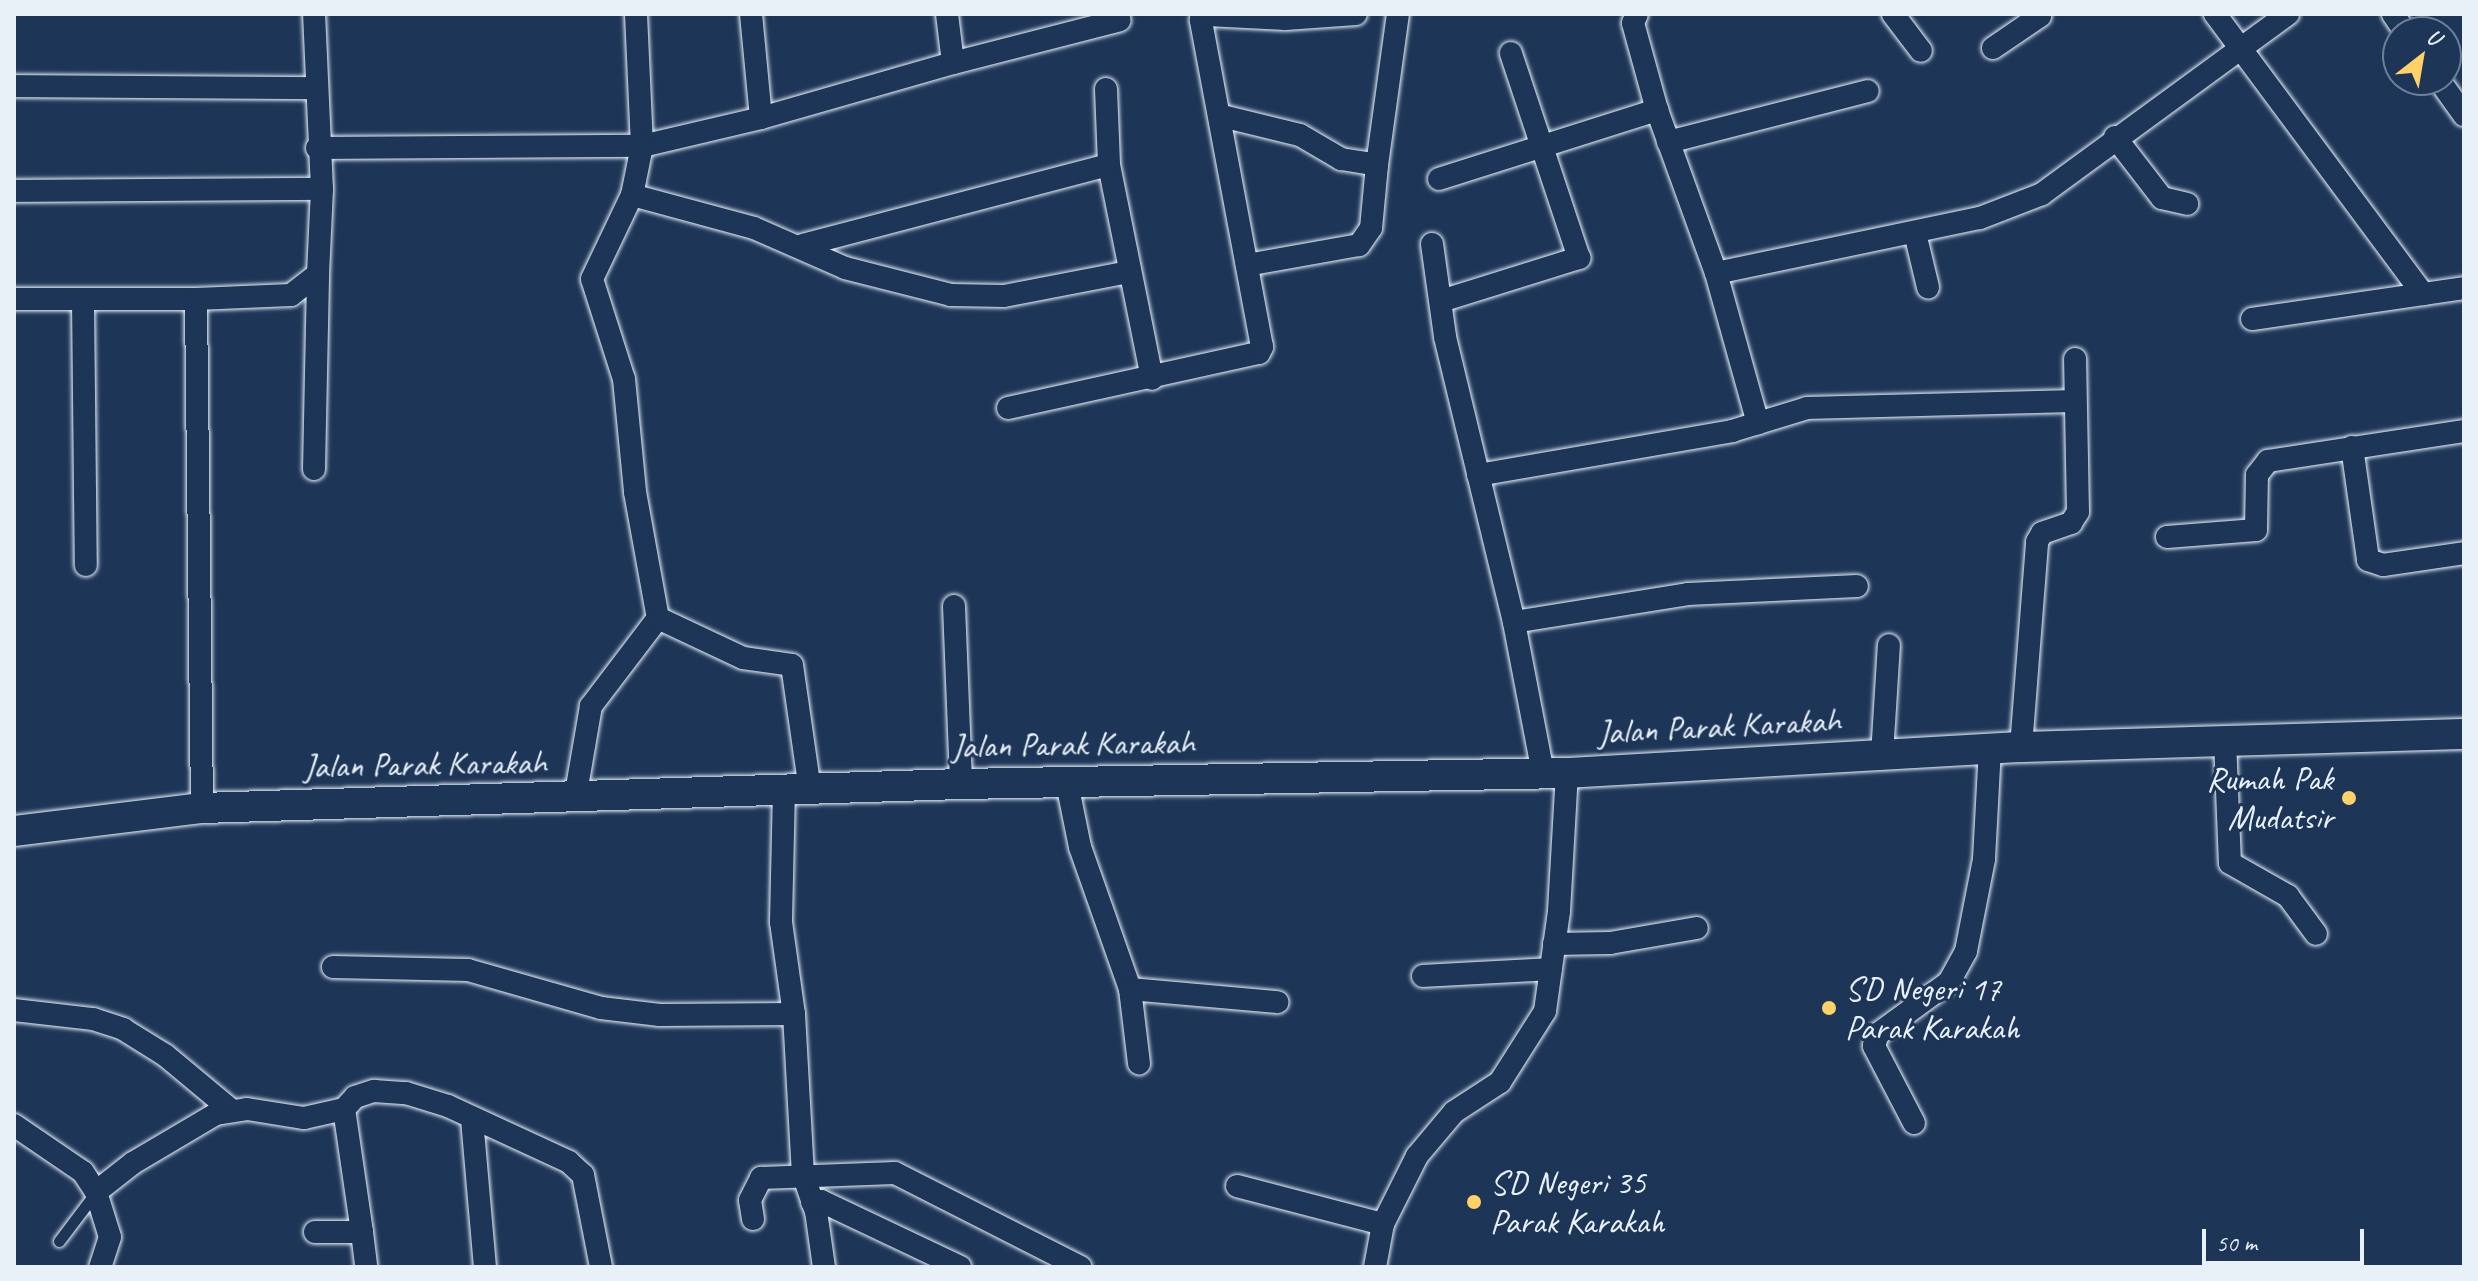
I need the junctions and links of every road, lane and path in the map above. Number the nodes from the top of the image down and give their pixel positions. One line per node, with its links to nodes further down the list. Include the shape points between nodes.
1 (314, 14): 20 (street)
2 (636, 14): 30 (street)
3 (751, 14): 27 (street)
4 (947, 14): 18 (street)
5 (1356, 14): 12 (street)
6 (1398, 14): 34 (street)
7 (1637, 14): 24 (street, via 1633,23)
8 (1893, 14): 15 (street)
9 (2215, 14): 17 (street)
10 (2288, 14): 17 (street)
11 (2041, 15): 14 (street)
12 (1263, 16): 26 (street, via 1207,15 1201,20)
13 (1120, 20): 18 (street)
14 (1993, 48)
15 (1921, 51)
16 (1511, 53): 31 (street)
17 (2241, 53): 28 (street); 49 (street)
18 (953, 63): 27 (street)
19 (14, 86): 20 (street)
20 (314, 88): 32 (street)
21 (1106, 89): 33 (street)
22 (1868, 91): 29 (street)
23 (2450, 96): 25 (street)
24 (1657, 110): 29 (street); 31 (street)
25 (2464, 115)
26 (1222, 116): 34 (street, via 1296,133 1341,159); 43 (street)
27 (761, 118): 30 (street)
28 (2115, 137): 39 (street, via 2162,198); 40 (street, via 2042,194 1980,218)
29 (1668, 142): 45 (street)
30 (642, 146): 32 (street); 38 (street)
31 (1542, 146): 35 (street); 53 (street, via 1579,258)
32 (317, 148): 36 (street)
33 (1109, 165): 42 (street); 44 (street)
34 (1377, 165): 43 (street, via 1371,228 1359,245)
35 (1439, 179)
36 (322, 189): 37 (street); 46 (street)
37 (14, 191)
38 (632, 195): 42 (street); 69 (street, via 592,279 624,379 635,492)
39 (2187, 204)
40 (1915, 233): 45 (street); 47 (street)
41 (1432, 244): 53 (street)
42 (803, 245): 44 (street, via 845,268 977,297)
43 (1247, 265): 56 (street, via 1259,353)
44 (1129, 272): 56 (street)
45 (1716, 273): 59 (street)
46 (318, 274): 51 (street, via 291,295); 62 (street)
47 (1928, 287)
48 (2464, 288): 49 (street)
49 (2423, 294): 54 (street)
50 (14, 299): 52 (street)
51 (196, 299): 52 (street); 82 (street)
52 (83, 300): 66 (street)
53 (1441, 301): 63 (street)
54 (2252, 319)
55 (2075, 359): 57 (street)
56 (1152, 379): 58 (street)
57 (2073, 401): 59 (street, via 1807,408); 74 (street, via 2078,512 2071,523 2042,533 2037,542)
58 (1008, 408)
59 (1758, 423): 63 (street)
60 (2464, 431): 61 (street)
61 (2352, 447): 64 (street, via 2268,461 2257,475 2259,522 2251,533); 65 (street, via 2368,560 2383,565)
62 (314, 469)
63 (1478, 475): 70 (street)
64 (2167, 537)
65 (2464, 553)
66 (86, 565)
67 (1857, 586): 70 (street, via 1688,594)
68 (954, 606): 79 (street)
69 (658, 618): 80 (street, via 743,658 792,665); 81 (street, via 591,706)
70 (1514, 622): 77 (street)
71 (1889, 645): 76 (street)
72 (2464, 734): 73 (street, Jalan Parak Karakah)
73 (2225, 740): 74 (street, Jalan Parak Karakah); 85 (street, via 2230,863 2288,896)
74 (2021, 747): 75 (street, Jalan Parak Karakah)
75 (1990, 749): 76 (street, Jalan Parak Karakah); 98 (street, via 1984,859 1966,951 1949,982 1878,1034 1874,1046)
76 (1882, 755): 77 (street, Jalan Parak Karakah)
77 (1555, 773): 78 (street, Jalan Parak Karakah); 86 (street)
78 (1067, 783): 79 (street, Jalan Parak Karakah); 90 (street, via 1080,847)
79 (961, 784): 80 (street, Jalan Parak Karakah)
80 (797, 790): 81 (street, Jalan Parak Karakah); 93 (street, via 781,922)
81 (575, 799): 82 (street, Jalan Parak Karakah)
82 (202, 808): 83 (street, Jalan Parak Karakah)
83 (14, 831)
84 (1697, 928): 86 (street, via 1610,943)
85 (2316, 934)
86 (1554, 944): 88 (street)
87 (333, 967): 93 (street, via 468,970 601,1008 660,1015)
88 (1551, 969): 89 (street); 105 (street, via 1545,1011 1525,1049 1500,1082 1454,1112 1417,1156)
89 (1423, 976)
90 (1130, 989): 91 (street); 94 (street)
91 (1277, 1002)
92 (14, 1010): 96 (street, via 93,1019 123,1029 165,1055)
93 (794, 1014): 100 (street)
94 (1139, 1063)
95 (344, 1109): 96 (street, via 304,1118); 97 (street, via 355,1097 374,1091 406,1093); 107 (street)
96 (231, 1110): 102 (street, via 133,1163)
97 (472, 1119): 111 (street); 112 (street, via 569,1162 583,1175)
98 (1914, 1123)
99 (14, 1125): 102 (street, via 83,1172)
100 (803, 1174): 103 (street); 104 (street, via 757,1181 750,1200); 115 (street, via 895,1173)
101 (1237, 1186): 105 (street)
102 (96, 1192): 108 (lane); 109 (street, via 110,1237)
103 (812, 1202): 113 (street); 114 (street, via 821,1201)
104 (753, 1219)
105 (1383, 1224): 116 (street)
106 (315, 1232): 107 (street)
107 (362, 1232): 110 (street)
108 (59, 1241)
109 (100, 1267)
110 (366, 1267)
111 (485, 1267)
112 (601, 1267)
113 (824, 1267)
114 (960, 1267)
115 (1080, 1267)
116 (1375, 1267)

